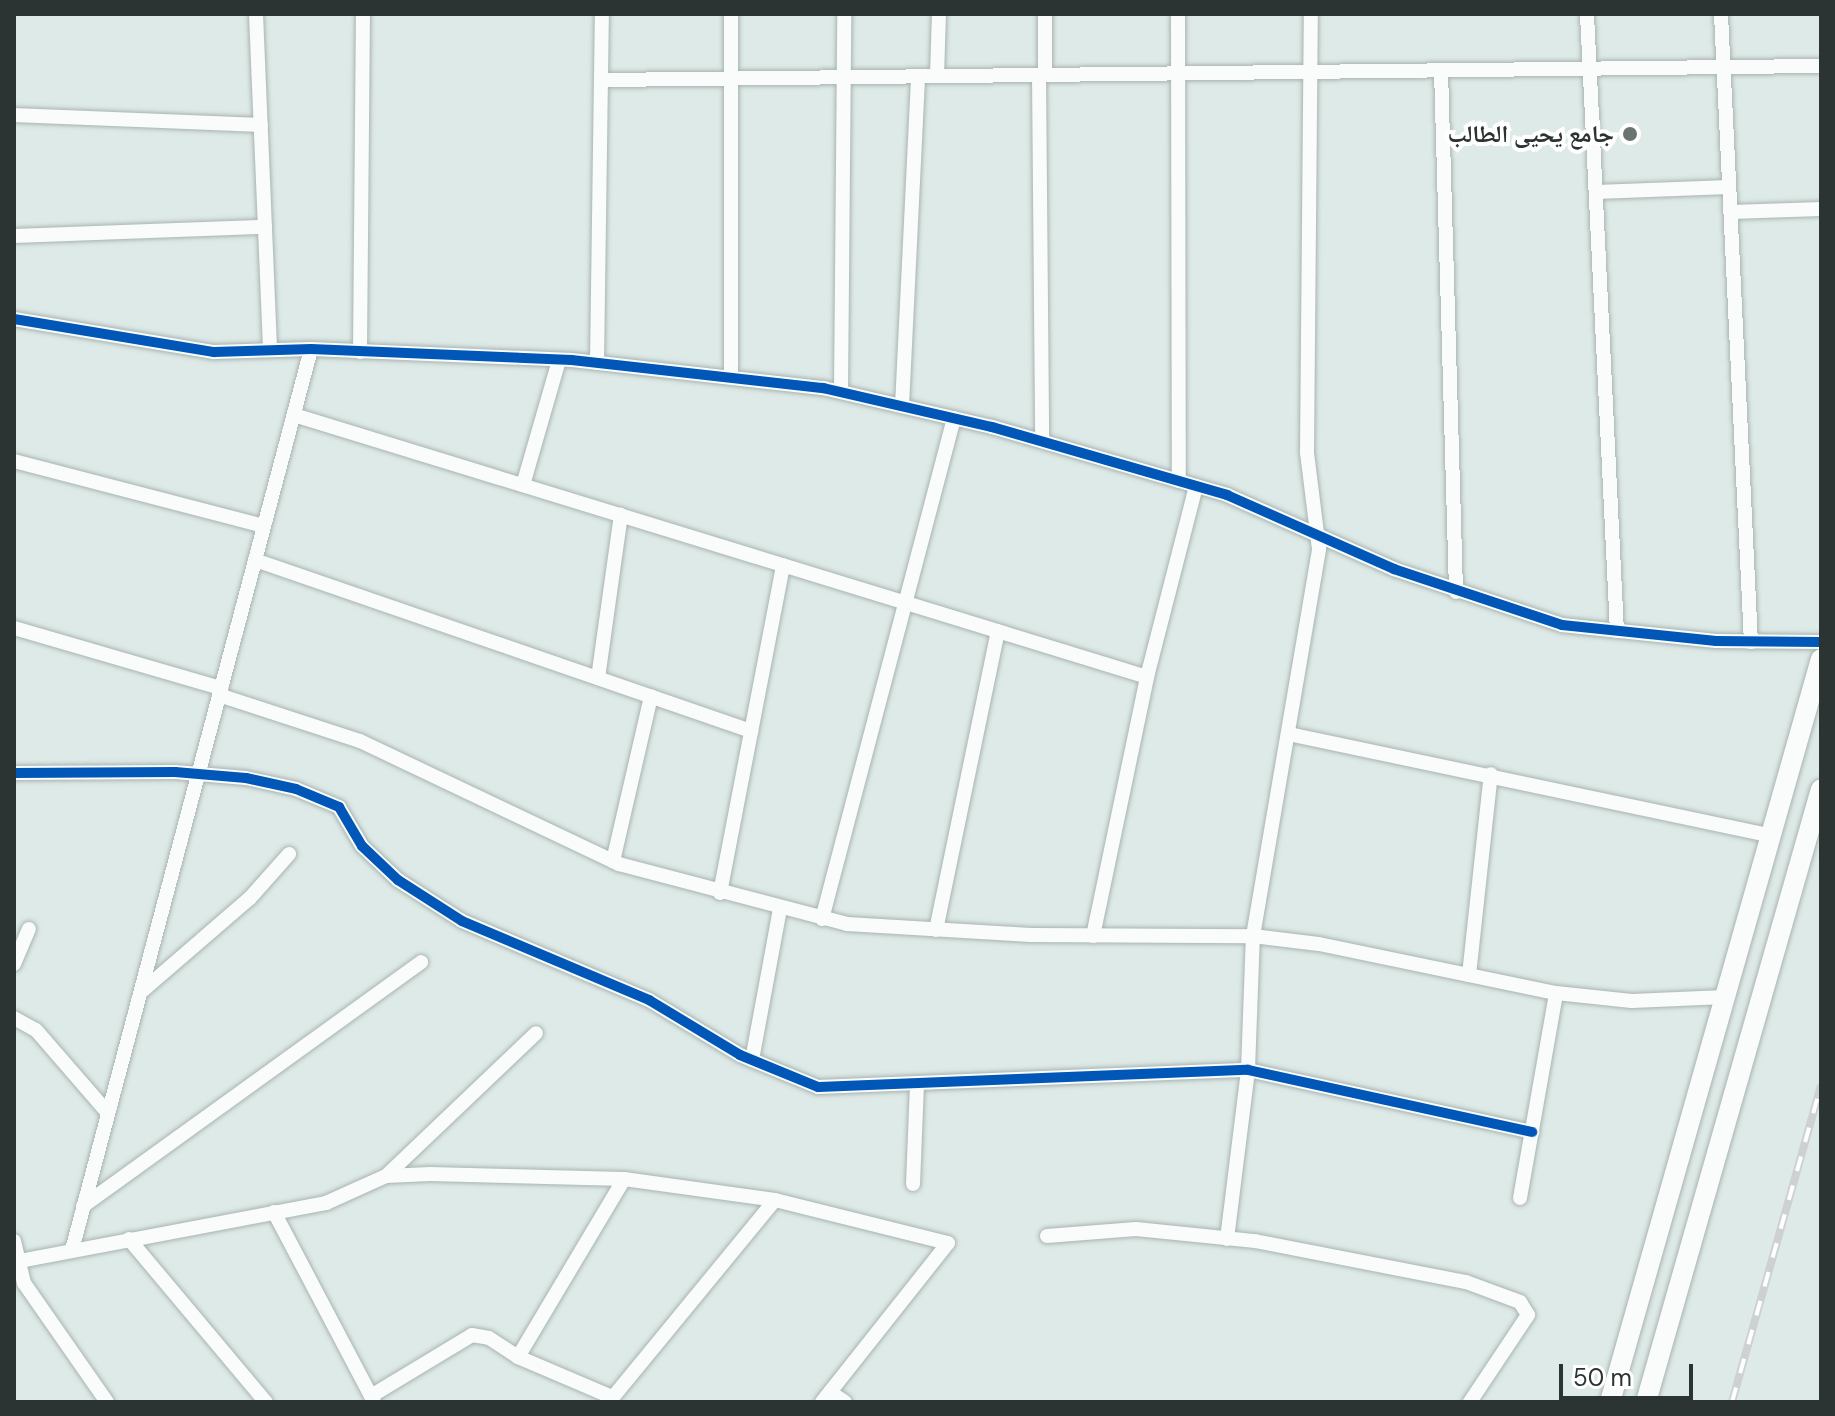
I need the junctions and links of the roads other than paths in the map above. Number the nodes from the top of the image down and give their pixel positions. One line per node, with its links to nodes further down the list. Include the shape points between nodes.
1 (256, 14): 25 (street)
2 (363, 14): 35 (street)
3 (602, 14): 23 (street)
4 (731, 14): 22 (street)
5 (844, 14): 21 (street)
6 (939, 14): 20 (street)
7 (1045, 14): 18 (street)
8 (1178, 14): 17 (street)
9 (1311, 14): 16 (street)
10 (1587, 14): 14 (street)
11 (1721, 14): 13 (street)
12 (1821, 66): 13 (street)
13 (1724, 67): 14 (street); 26 (street)
14 (1590, 69): 15 (street); 27 (street)
15 (1441, 70): 16 (street); 53 (street)
16 (1313, 72): 17 (street); 50 (street, via 1307,452)
17 (1178, 73): 18 (street); 45 (street)
18 (1042, 75): 20 (street); 43 (street)
19 (918, 76): 20 (street); 21 (street); 40 (street)
20 (937, 76)
21 (843, 77): 22 (street); 39 (street)
22 (731, 79): 23 (street); 38 (street)
23 (603, 80): 37 (street)
24 (14, 115): 25 (street)
25 (261, 125): 30 (street)
26 (1729, 187): 27 (street); 29 (street)
27 (1596, 192): 57 (street)
28 (1821, 209): 29 (street)
29 (1731, 212): 58 (street)
30 (265, 227): 31 (street); 34 (street)
31 (14, 236)
32 (14, 319): 34 (street, via 214,352)
33 (311, 349): 34 (street); 35 (street); 41 (street)
34 (270, 350)
35 (360, 352): 36 (street)
36 (559, 360): 37 (street); 46 (street)
37 (597, 363): 38 (street)
38 (731, 377): 39 (street)
39 (841, 392): 40 (street)
40 (902, 406): 42 (street)
41 (294, 415): 46 (street); 49 (street)
42 (954, 418): 43 (street); 54 (street)
43 (1042, 441): 45 (street)
44 (14, 461): 49 (street)
45 (1179, 481): 47 (street)
46 (523, 485): 48 (street)
47 (1196, 486): 50 (street); 61 (street)
48 (621, 515): 52 (street); 62 (street)
49 (264, 526): 51 (street)
50 (1317, 532): 53 (street); 66 (street, via 1319,549)
51 (255, 560): 62 (street); 63 (street)
52 (783, 565): 54 (street); 65 (street)
53 (1456, 592): 57 (street, via 1562,625)
54 (902, 602): 56 (street); 76 (street)
55 (14, 628): 63 (street)
56 (998, 631): 61 (street); 78 (street)
57 (1617, 631): 58 (street)
58 (1751, 642): 59 (street)
59 (1821, 642)
60 (1821, 659): 71 (main road)
61 (1147, 677): 79 (street)
62 (598, 678): 64 (street)
63 (220, 691): 69 (street); 73 (street, via 360,741)
64 (651, 696): 65 (street); 73 (street)
65 (751, 731): 74 (street)
66 (1289, 734): 68 (street); 80 (street)
67 (14, 773): 69 (street)
68 (1491, 774): 71 (street); 83 (street)
69 (198, 775): 84 (street); 89 (street, via 246,778 339,807 362,846 398,880 462,921 649,1000)
70 (1821, 789): 116 (main road)
71 (1772, 836): 86 (main road)
72 (289, 854): 84 (street, via 250,898)
73 (613, 861): 74 (street)
74 (720, 893): 75 (street)
75 (780, 909): 76 (street); 89 (street)
76 (822, 919): 78 (street)
77 (29, 929): 82 (street)
78 (936, 930): 79 (street)
79 (1093, 936): 80 (street)
80 (1253, 936): 83 (street); 90 (street)
81 (421, 962): 99 (street)
82 (14, 964)
83 (1469, 975): 85 (street)
84 (140, 992): 92 (street)
85 (1556, 993): 86 (street, via 1632,1001); 93 (street)
86 (1725, 997): 115 (main road)
87 (14, 1018): 92 (street, via 36,1030)
88 (536, 1033): 94 (street)
89 (752, 1060): 91 (street, via 818,1087)
90 (1248, 1070): 91 (street); 93 (street); 103 (street)
91 (917, 1084): 96 (street)
92 (108, 1113): 99 (street)
93 (1532, 1132): 97 (street)
94 (386, 1176): 95 (street, via 505,1173); 100 (street, via 326,1203)
95 (624, 1179): 98 (street); 107 (street)
96 (913, 1184)
97 (1520, 1198)
98 (775, 1200): 108 (street, via 948,1243); 110 (street)
99 (83, 1206): 105 (street)
100 (274, 1212): 102 (street); 109 (street)
101 (1047, 1236): 103 (street, via 1136,1229)
102 (129, 1239): 105 (street); 112 (street)
103 (1227, 1239): 114 (street, via 1466,1282 1520,1302 1528,1315)
104 (14, 1241): 106 (street)
105 (72, 1250): 106 (street)
106 (16, 1261): 111 (street, via 24,1283)
107 (518, 1357): 109 (street, via 489,1338 472,1335); 110 (street)
108 (826, 1397): 113 (street)
109 (372, 1399)
110 (610, 1400)
111 (107, 1402)
112 (266, 1402)
113 (845, 1402)
114 (1470, 1402)
115 (1610, 1402)
116 (1646, 1402)

